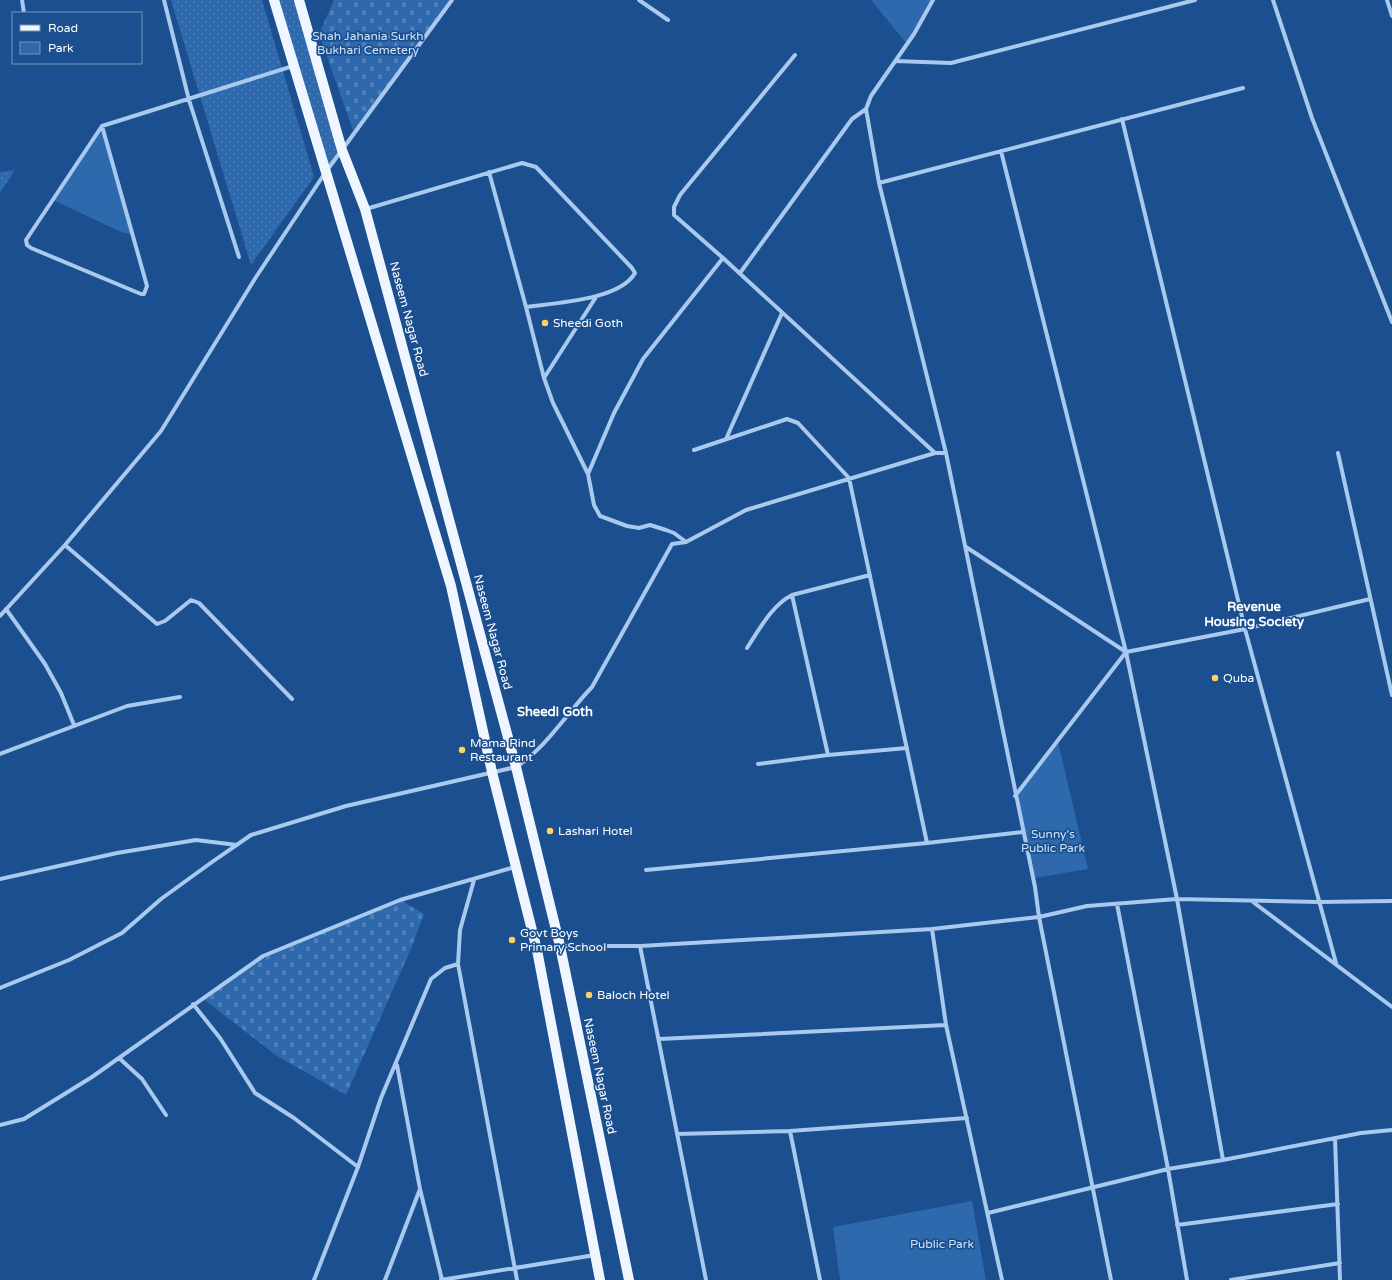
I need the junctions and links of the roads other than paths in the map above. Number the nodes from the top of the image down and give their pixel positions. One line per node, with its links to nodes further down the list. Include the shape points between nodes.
1 (22, 0): 11 (street)
2 (164, 0): 18 (street)
3 (274, 0): 16 (main road)
4 (299, 0): 22 (main road, Naseem Nagar Road)
5 (451, 0): 22 (street)
6 (639, 0): 13 (street)
7 (933, 0): 15 (street)
8 (1195, 0): 15 (street, via 951,63)
9 (1273, 0): 34 (street, via 1312,118)
10 (1387, 0): 12 (street)
11 (24, 12)
12 (1392, 16)
13 (668, 20)
14 (795, 55): 29 (street, via 680,195 674,207 674,215)
15 (895, 61): 19 (street, via 871,96)
16 (293, 66): 18 (street); 25 (main road)
17 (1243, 88): 20 (street)
18 (189, 100): 21 (street); 28 (street)
19 (866, 109): 26 (street); 30 (street, via 852,119)
20 (1122, 119): 23 (street); 51 (street)
21 (102, 126): 21 (street, via 26,240 27,245 144,294 147,286)
22 (342, 150): 25 (street); 27 (main road, Naseem Nagar Road)
23 (1001, 151): 26 (street); 53 (street)
24 (489, 172): 27 (street); 31 (street, via 522,163 536,167 632,268 635,273 631,281); 32 (street)
25 (326, 173): 44 (street, via 256,277 161,431); 63 (main road, via 450,586)
26 (880, 183): 39 (street)
27 (365, 209): 62 (main road, Naseem Nagar Road)
28 (239, 257)
29 (724, 258): 30 (street); 41 (street, via 643,359 614,413)
30 (740, 273): 33 (street)
31 (596, 297): 32 (street); 35 (street)
32 (526, 307): 35 (street)
33 (782, 313): 36 (street); 38 (street)
34 (1392, 322)
35 (544, 378): 41 (street, via 553,403)
36 (726, 439): 37 (street); 42 (street, via 787,419 798,423)
37 (694, 450)
38 (935, 453): 39 (street); 42 (street)
39 (946, 453): 45 (street)
40 (1338, 453): 48 (street)
41 (588, 474): 43 (street, via 594,505 600,516 627,526 639,528 650,525 674,533)
42 (849, 478): 43 (street, via 746,510); 46 (street)
43 (686, 542): 62 (street, via 672,544 592,687 542,746)
44 (65, 545): 49 (street); 56 (street, via 157,624 165,621 191,600 198,603)
45 (966, 547): 53 (street); 64 (street)
46 (870, 575): 47 (street); 58 (street)
47 (792, 595): 52 (street, via 776,608); 60 (street)
48 (1370, 599): 51 (street); 54 (street)
49 (6, 609): 50 (street); 57 (street, via 45,664)
50 (0, 616)
51 (1245, 629): 53 (street); 75 (street)
52 (747, 648)
53 (1126, 652): 64 (street); 72 (street)
54 (1392, 695)
55 (180, 697): 57 (street, via 127,706)
56 (292, 699)
57 (74, 725): 59 (street)
58 (907, 748): 60 (street); 66 (street)
59 (0, 754)
60 (828, 755): 61 (street)
61 (758, 764)
62 (516, 767): 63 (street); 79 (main road, Naseem Nagar Road)
63 (492, 772): 67 (street, via 346,806 251,835); 68 (main road)
64 (1016, 796): 65 (street)
65 (1023, 832): 66 (street); 77 (street)
66 (927, 843): 69 (street)
67 (237, 845): 70 (street, via 196,840 117,853); 84 (street, via 161,899 122,933 69,960)
68 (516, 867): 71 (street); 81 (main road)
69 (646, 870)
70 (0, 879)
71 (474, 880): 83 (street, via 460,930); 85 (street, via 400,900 263,956)
72 (1177, 899): 73 (street); 76 (street); 98 (street)
73 (1252, 901): 75 (street); 82 (street)
74 (1392, 901): 75 (street)
75 (1320, 902): 82 (street)
76 (1116, 904): 77 (street, via 1087,906); 100 (street)
77 (1040, 917): 78 (street); 101 (street)
78 (932, 929): 80 (street); 87 (street)
79 (560, 946): 80 (street); 81 (street); 114 (main road, Naseem Nagar Road)
80 (640, 946): 88 (street)
81 (537, 950): 106 (main road)
82 (1336, 963): 86 (street)
83 (458, 964): 90 (street, via 445,968 431,979); 108 (street)
84 (0, 988)
85 (193, 1004): 89 (street); 99 (street, via 220,1038 255,1093 294,1118)
86 (1392, 1007)
87 (946, 1025): 88 (street); 92 (street)
88 (659, 1039): 96 (street)
89 (119, 1058): 91 (street, via 142,1079); 93 (street, via 24,1119)
90 (396, 1064): 99 (street, via 381,1098); 102 (street)
91 (166, 1115)
92 (967, 1118): 95 (street); 104 (street)
93 (0, 1125)
94 (1392, 1130): 97 (street)
95 (790, 1131): 96 (street); 116 (street)
96 (677, 1134): 115 (street)
97 (1335, 1138): 98 (street); 103 (street)
98 (1223, 1160): 100 (street)
99 (358, 1167): 109 (street)
100 (1168, 1169): 101 (street); 105 (street)
101 (1093, 1186): 104 (street); 118 (street)
102 (420, 1189): 110 (street); 111 (street)
103 (1338, 1204): 105 (street); 107 (street)
104 (988, 1213): 117 (street)
105 (1177, 1225): 119 (street)
106 (595, 1255): 108 (street); 113 (main road)
107 (1340, 1263): 120 (street); 121 (street)
108 (514, 1267): 111 (street); 112 (street)
109 (314, 1280)
110 (385, 1280)
111 (442, 1280)
112 (517, 1280)
113 (600, 1280)
114 (630, 1280)
115 (706, 1280)
116 (820, 1280)
117 (1002, 1280)
118 (1110, 1280)
119 (1187, 1280)
120 (1231, 1280)
121 (1340, 1280)

